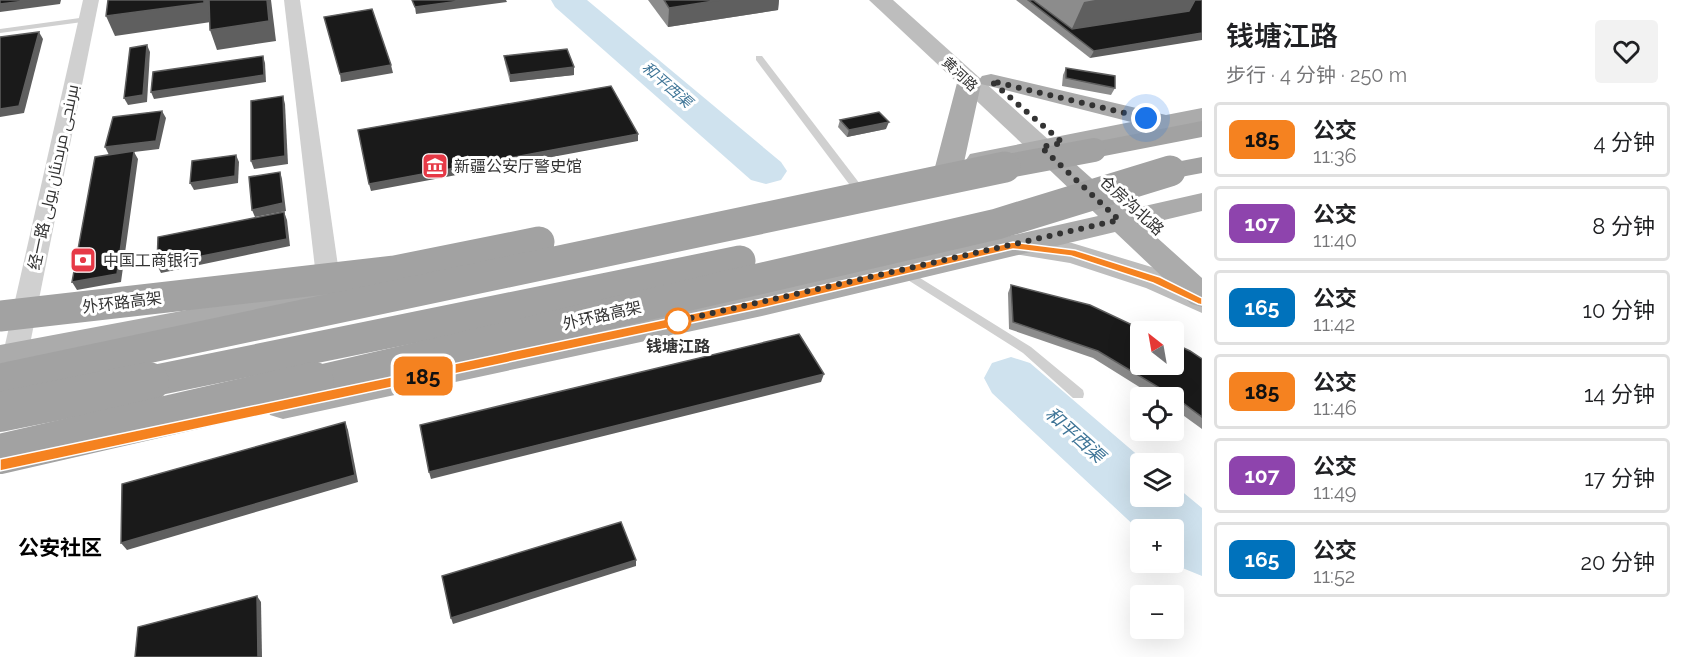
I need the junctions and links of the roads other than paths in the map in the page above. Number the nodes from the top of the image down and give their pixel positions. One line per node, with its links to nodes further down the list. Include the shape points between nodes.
1 (292, 0): 22 (street)
2 (880, 0): 7 (main road, 黄河路)
3 (900, 0): 7 (main road, 黄河路)
4 (89, 9): 5 (lane); 26 (street, 经一路 بىرىنجى مرىدىئان يولى)
5 (0, 31)
6 (759, 58): 16 (lane)
7 (980, 82): 9 (main road); 11 (main road, 黄河路); 14 (main road)
8 (1202, 116): 9 (main road)
9 (1168, 124): 11 (main road)
10 (1202, 129): 12 (highway, 外环路高架)
11 (1052, 145): 14 (main road); 18 (main road, 仓房沟北路)
12 (1094, 150): 25 (highway, 外环路高架, bridge, via 863,177 395,271); 26 (highway, bridge)
13 (1202, 165): 15 (highway, 外环路高架)
14 (949, 167): 16 (main road)
15 (1170, 171): 28 (highway, bridge); 30 (highway, 外环路高架, bridge, via 997,224)
16 (856, 186): 22 (main road)
17 (1202, 202): 18 (main road)
18 (1131, 217): 19 (main road); 20 (main road, 仓房沟北路); 23 (main road, 仓房沟北路)
19 (1013, 245): 21 (main road); 24 (main road, via 1072,253 1156,280)
20 (1202, 267)
21 (903, 271): 27 (lane, via 1027,350); 31 (main road)
22 (330, 294): 26 (main road)
23 (1202, 296)
24 (1202, 301)
25 (0, 316)
26 (5, 364): 29 (street, 经一路 بىرىنجى مرىدىئان يولى)
27 (1078, 394)
28 (0, 412)
29 (0, 426)
30 (0, 454)
31 (0, 465)

